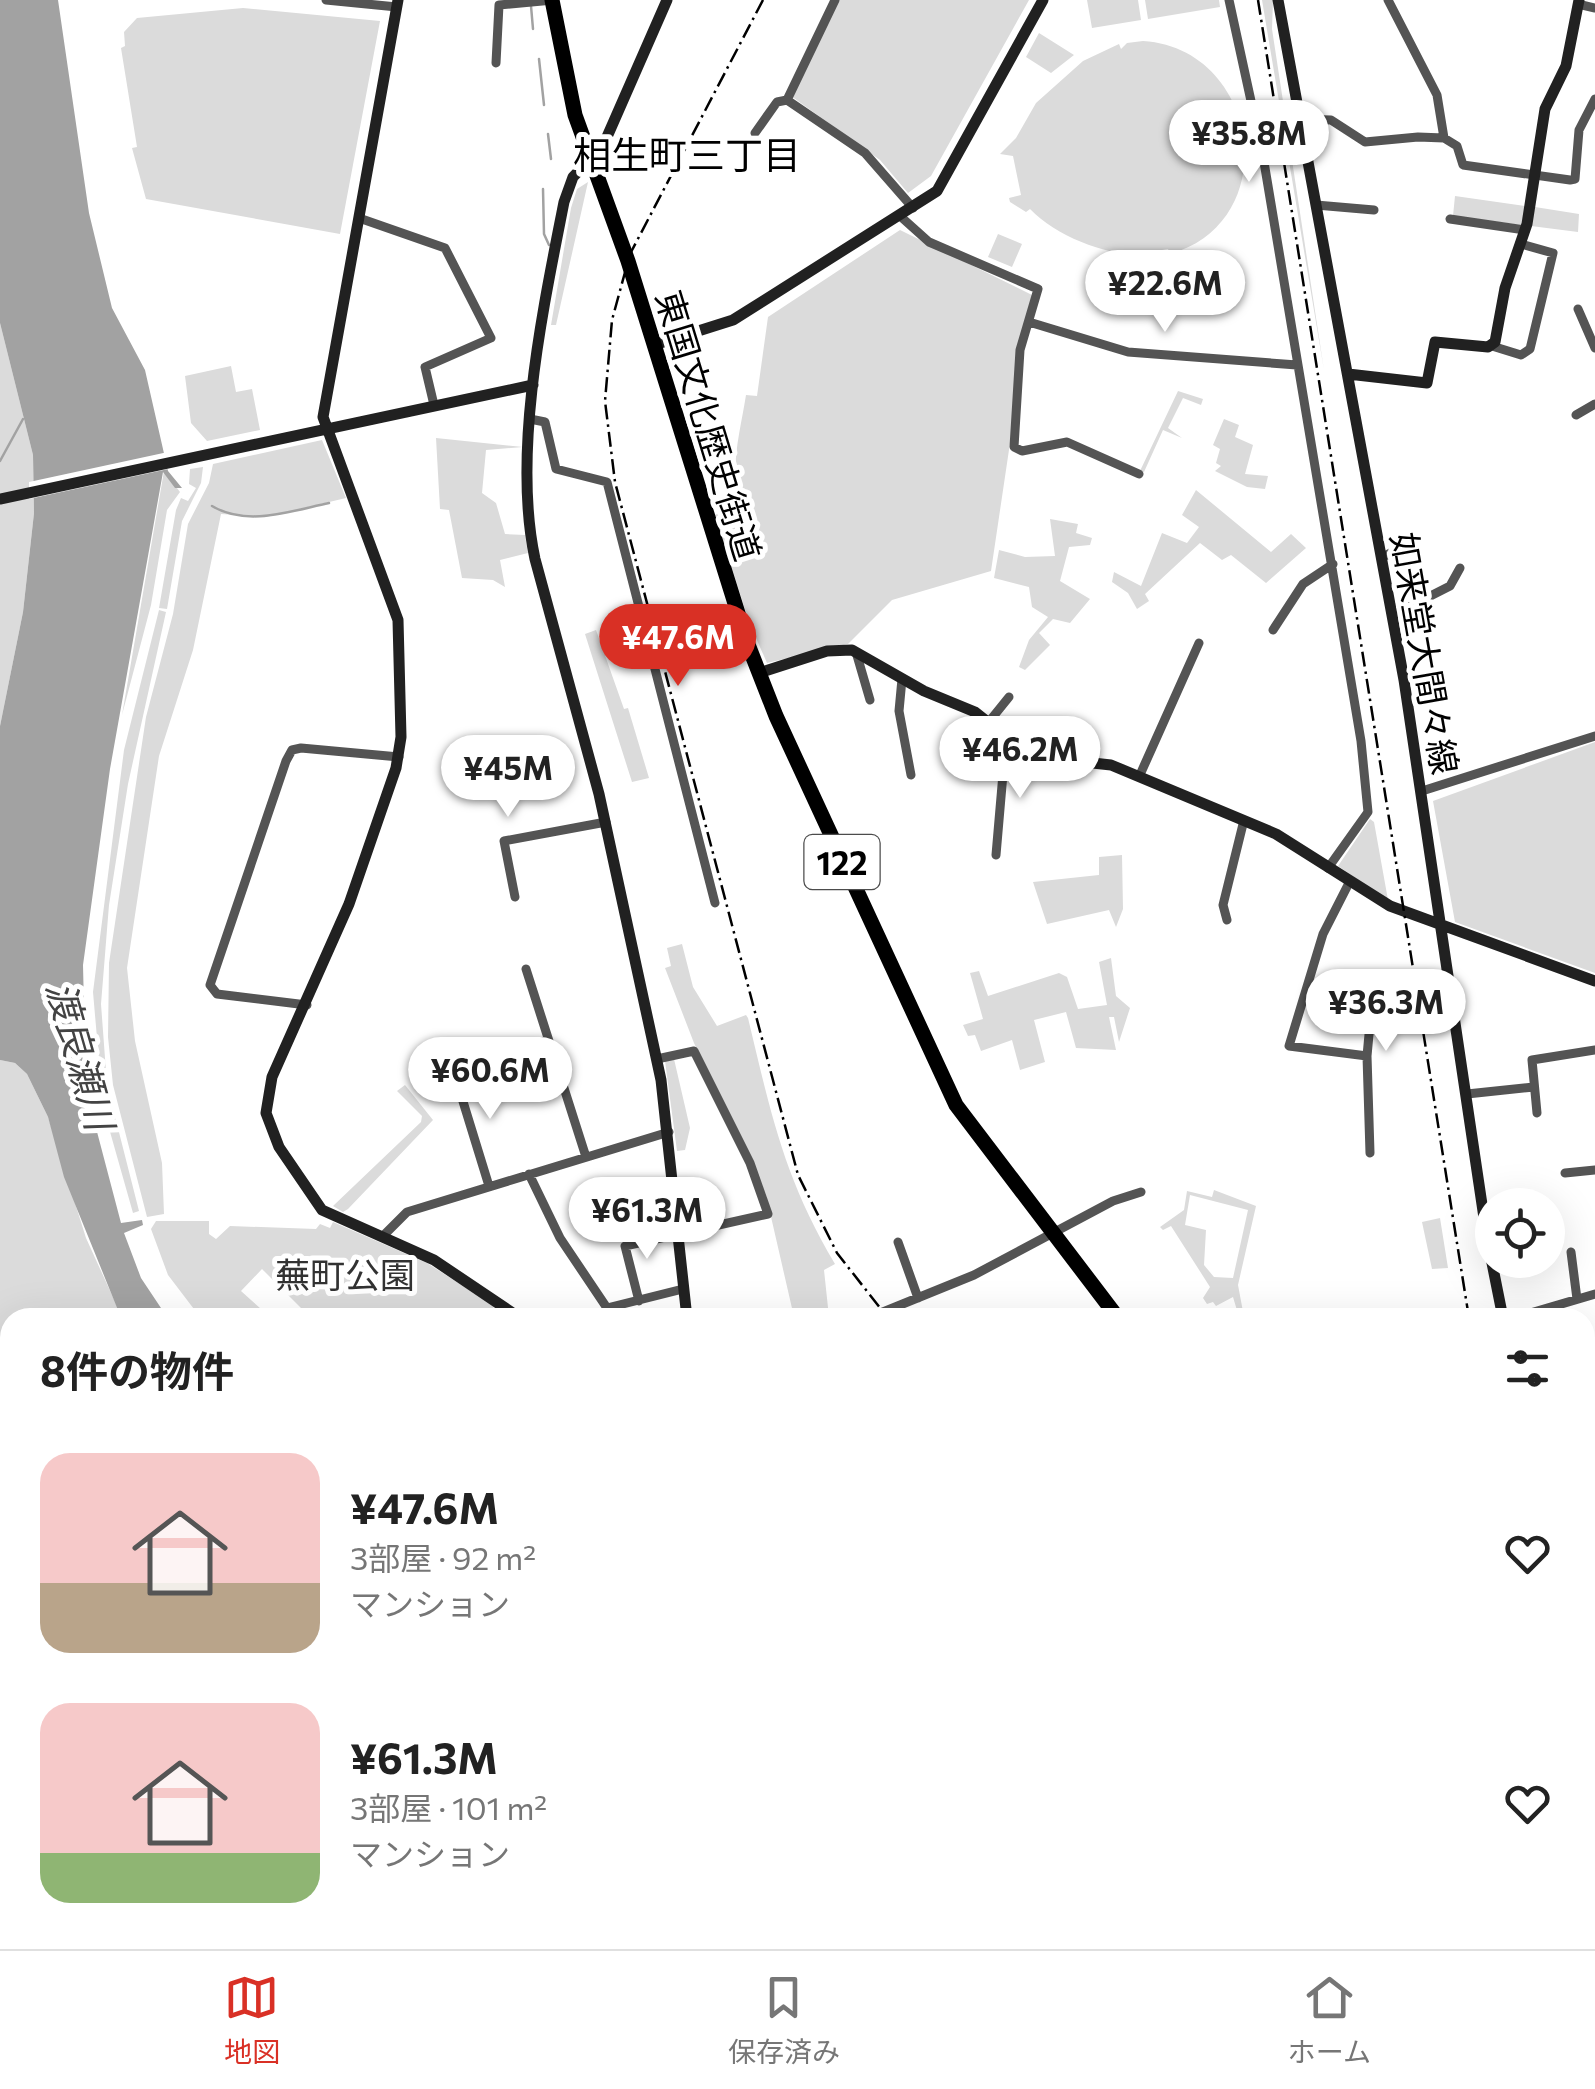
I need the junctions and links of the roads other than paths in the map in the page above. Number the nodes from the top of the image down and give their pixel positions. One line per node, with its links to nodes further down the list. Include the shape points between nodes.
1 (326, 0): 2 (street)
2 (340, 0): 11 (street)
3 (552, 0): 13 (street, via 498,5); 19 (highway, 東国文化歴史街道 / 122, via 566,82)
4 (666, 0): 19 (street)
5 (835, 0): 15 (street)
6 (1043, 0): 22 (street, via 940,186)
7 (1230, 0): 34 (street)
8 (1278, 0): 16 (street, 如来堂大間々線)
9 (1388, 0): 18 (street, via 1437,95)
10 (1578, 1): 12 (street); 20 (street, via 1566,66 1545,110)
11 (397, 3): 25 (street)
12 (1595, 8)
13 (496, 63)
14 (1595, 99): 20 (street, via 1579,130 1575,179)
15 (787, 100): 17 (street, via 778,102); 22 (street, via 865,153)
16 (1299, 119): 18 (street, via 1330,120 1364,142); 21 (street, 如来堂大間々線)
17 (755, 133)
18 (1444, 138): 20 (street, via 1457,146 1462,165)
19 (592, 159): 31 (highway, 東国文化歴史街道 / 122); 36 (street, via 573,177 564,202)
20 (1535, 176): 27 (street)
21 (1316, 205): 23 (street); 35 (street, 如来堂大間々線)
22 (913, 208): 24 (street)
23 (1374, 210)
24 (900, 216): 30 (street, via 929,242 1038,289); 31 (street, via 733,320)
25 (359, 218): 38 (street, via 445,248 491,338 425,367); 41 (street)
26 (1450, 219): 27 (street)
27 (1525, 230): 28 (street)
28 (1521, 244): 32 (street); 32 (street, via 1553,253 1530,349 1521,355)
29 (1578, 308): 33 (street)
30 (1029, 322): 34 (street, via 1128,352); 42 (street, via 1020,350 1014,448 1067,442)
31 (654, 346): 52 (highway, 東国文化歴史街道 / 122)
32 (1492, 346): 35 (street, via 1434,342 1427,384)
33 (1595, 348)
34 (1297, 366): 46 (street)
35 (1348, 374): 45 (street, 如来堂大間々線)
36 (533, 385): 38 (street); 40 (street)
37 (1595, 404): 39 (street)
38 (434, 405): 41 (street)
39 (1576, 415)
40 (530, 419): 64 (street, via 533,548); 69 (street, via 550,429 554,468 607,482)
41 (325, 428): 43 (street); 59 (street, via 398,620)
42 (1139, 474)
43 (0, 498)
44 (1404, 545): 45 (street)
45 (1383, 557): 48 (street, 如来堂大間々線)
46 (1333, 564): 49 (street, via 1303,584); 66 (street, via 1368,808)
47 (1460, 568): 48 (street, via 1450,586)
48 (1394, 615): 62 (street, 如来堂大間々線)
49 (1273, 630)
50 (1199, 643): 61 (street)
51 (856, 652): 52 (street, via 833,650); 53 (street); 55 (street)
52 (759, 674): 95 (highway, 東国文化歴史街道 / 122, via 951,1096)
53 (902, 679): 56 (street); 60 (street, via 898,712)
54 (1009, 697): 56 (street)
55 (870, 700)
56 (988, 723): 58 (street)
57 (1595, 736): 62 (street)
58 (1006, 740): 61 (street, via 1046,758 1104,763); 65 (street)
59 (398, 757): 74 (street, via 340,932); 74 (street, via 301,748 286,761 210,985 222,994)
60 (911, 776)
61 (1138, 777): 63 (street)
62 (1422, 791): 71 (street, 如来堂大間々線)
63 (1244, 820): 66 (street); 70 (street, via 1222,905)
64 (606, 822): 68 (street, via 504,841); 79 (street)
65 (996, 855)
66 (1328, 868): 67 (street)
67 (1350, 881): 71 (street); 78 (street, via 1322,934 1288,1046)
68 (515, 897)
69 (715, 904)
70 (1227, 920)
71 (1443, 928): 73 (street); 83 (street, 如来堂大間々線)
72 (526, 969): 76 (street)
73 (1595, 982)
74 (307, 1005): 94 (street, via 268,1090 270,1130 317,1206)
75 (1371, 1013): 78 (street)
76 (548, 1040): 80 (street); 87 (street)
77 (1595, 1050): 82 (street, via 1534,1058)
78 (1367, 1056): 86 (street)
79 (657, 1059): 85 (street); 93 (street, via 694,1051 768,1214)
80 (453, 1069): 81 (street); 91 (street)
81 (439, 1073)
82 (1534, 1087): 83 (street); 84 (street)
83 (1467, 1094): 108 (street, 如来堂大間々線)
84 (1536, 1113)
85 (669, 1132): 87 (street); 93 (street)
86 (1370, 1154)
87 (586, 1156): 90 (street)
88 (1595, 1170): 89 (street)
89 (1565, 1172)
90 (528, 1174): 91 (street); 102 (street, via 606,1308)
91 (489, 1186): 94 (street, via 402,1215)
92 (1141, 1192): 95 (street)
93 (678, 1234): 98 (street); 102 (street, via 625,1246)
94 (382, 1236): 103 (street)
95 (1054, 1236): 100 (street); 107 (highway, 東国文化歴史街道 / 122)
96 (898, 1242): 100 (street)
97 (1571, 1252): 101 (street)
98 (684, 1288): 102 (street); 105 (street)
99 (1595, 1294): 101 (street)
100 (918, 1298): 106 (street)
101 (1577, 1299): 109 (street)
102 (639, 1301)
103 (504, 1306): 104 (street)
104 (507, 1308)
105 (686, 1308)
106 (894, 1308)
107 (1110, 1308)
108 (1501, 1308)
109 (1547, 1308)

